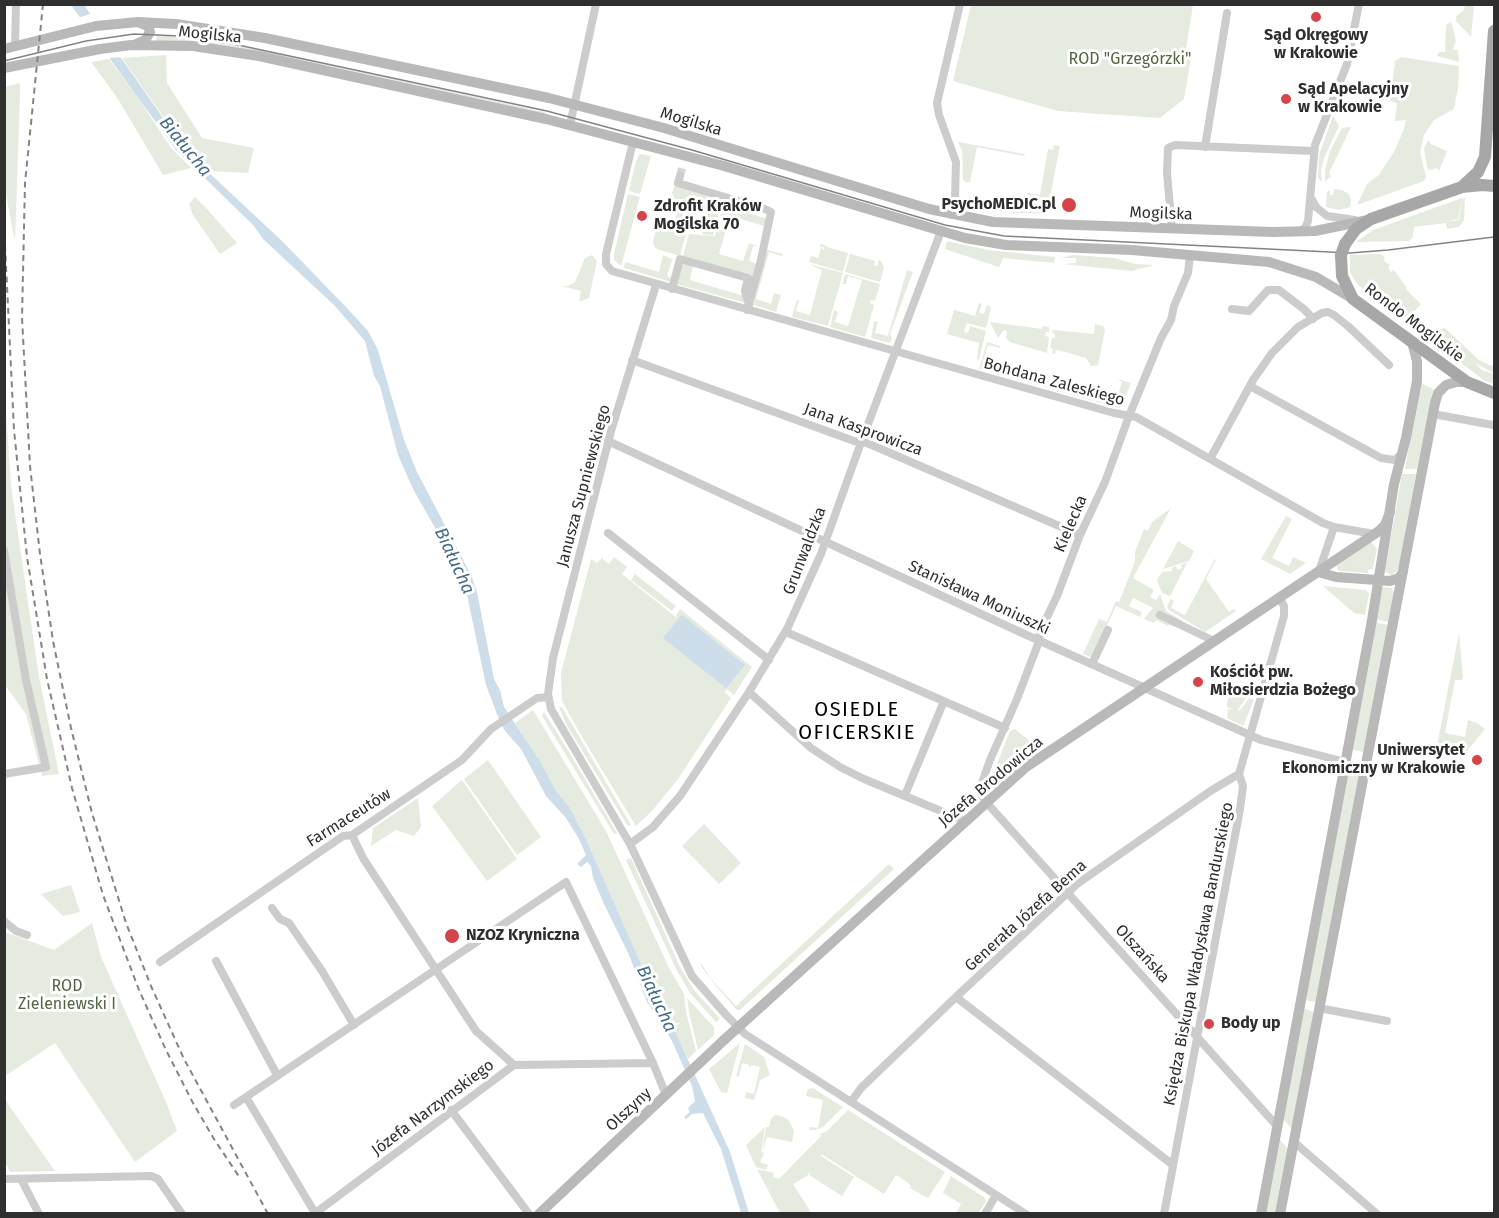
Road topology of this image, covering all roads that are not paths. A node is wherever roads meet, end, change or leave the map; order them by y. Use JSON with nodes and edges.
{"nodes":[{"id":1,"x":16,"y":4,"type":"edge"},
{"id":2,"x":596,"y":4,"type":"edge"},
{"id":3,"x":960,"y":4,"type":"edge"},
{"id":4,"x":1359,"y":4,"type":"edge"},
{"id":5,"x":1227,"y":13,"type":"dead end"},
{"id":6,"x":138,"y":22,"type":"junction"},
{"id":7,"x":1494,"y":31,"type":"edge"},
{"id":8,"x":130,"y":46,"type":"junction"},
{"id":9,"x":10,"y":48,"type":"edge"},
{"id":10,"x":4,"y":68,"type":"edge"},
{"id":11,"x":573,"y":105,"type":"junction"},
{"id":12,"x":570,"y":125,"type":"junction"},
{"id":13,"x":633,"y":142,"type":"junction"},
{"id":14,"x":1205,"y":147,"type":"junction"},
{"id":15,"x":1313,"y":151,"type":"junction"},
{"id":16,"x":680,"y":176,"type":"dead end"},
{"id":17,"x":1494,"y":186,"type":"edge"},
{"id":18,"x":1462,"y":187,"type":"junction"},
{"id":19,"x":1311,"y":198,"type":"junction"},
{"id":20,"x":952,"y":215,"type":"junction"},
{"id":21,"x":1367,"y":220,"type":"junction"},
{"id":22,"x":1172,"y":229,"type":"junction"},
{"id":23,"x":941,"y":231,"type":"junction"},
{"id":24,"x":1298,"y":232,"type":"junction"},
{"id":25,"x":1190,"y":255,"type":"junction"},
{"id":26,"x":656,"y":285,"type":"junction"},
{"id":27,"x":672,"y":289,"type":"junction"},
{"id":28,"x":1353,"y":299,"type":"junction"},
{"id":29,"x":748,"y":308,"type":"junction"},
{"id":30,"x":1232,"y":309,"type":"dead end"},
{"id":31,"x":1313,"y":319,"type":"junction"},
{"id":32,"x":1412,"y":342,"type":"junction"},
{"id":33,"x":895,"y":352,"type":"junction"},
{"id":34,"x":632,"y":360,"type":"junction"},
{"id":35,"x":1389,"y":365,"type":"dead end"},
{"id":36,"x":1467,"y":382,"type":"junction"},
{"id":37,"x":1250,"y":386,"type":"junction"},
{"id":38,"x":1494,"y":393,"type":"edge"},
{"id":39,"x":1494,"y":402,"type":"edge"},
{"id":40,"x":1433,"y":414,"type":"junction"},
{"id":41,"x":1129,"y":416,"type":"junction"},
{"id":42,"x":1493,"y":425,"type":"edge"},
{"id":43,"x":609,"y":441,"type":"junction"},
{"id":44,"x":861,"y":442,"type":"junction"},
{"id":45,"x":1403,"y":452,"type":"junction"},
{"id":46,"x":1210,"y":459,"type":"junction"},
{"id":47,"x":1390,"y":512,"type":"junction"},
{"id":48,"x":1334,"y":527,"type":"junction"},
{"id":49,"x":608,"y":533,"type":"dead end"},
{"id":50,"x":1374,"y":534,"type":"junction"},
{"id":51,"x":1080,"y":535,"type":"junction"},
{"id":52,"x":825,"y":541,"type":"junction"},
{"id":53,"x":4,"y":551,"type":"edge"},
{"id":54,"x":1404,"y":569,"type":"junction"},
{"id":55,"x":1318,"y":572,"type":"junction"},
{"id":56,"x":1379,"y":581,"type":"junction"},
{"id":57,"x":1279,"y":597,"type":"junction"},
{"id":58,"x":1160,"y":615,"type":"dead end"},
{"id":59,"x":1108,"y":630,"type":"dead end"},
{"id":60,"x":786,"y":632,"type":"junction"},
{"id":61,"x":1039,"y":640,"type":"junction"},
{"id":62,"x":1214,"y":641,"type":"junction"},
{"id":63,"x":769,"y":660,"type":"junction"},
{"id":64,"x":1092,"y":664,"type":"junction"},
{"id":65,"x":1144,"y":688,"type":"junction"},
{"id":66,"x":749,"y":692,"type":"junction"},
{"id":67,"x":548,"y":697,"type":"junction"},
{"id":68,"x":944,"y":702,"type":"junction"},
{"id":69,"x":1005,"y":728,"type":"junction"},
{"id":70,"x":1251,"y":735,"type":"junction"},
{"id":71,"x":1345,"y":762,"type":"junction"},
{"id":72,"x":1364,"y":766,"type":"junction"},
{"id":73,"x":4,"y":774,"type":"edge"},
{"id":74,"x":1239,"y":774,"type":"junction"},
{"id":75,"x":905,"y":795,"type":"junction"},
{"id":76,"x":986,"y":802,"type":"junction"},
{"id":77,"x":965,"y":821,"type":"junction"},
{"id":78,"x":352,"y":835,"type":"junction"},
{"id":79,"x":630,"y":844,"type":"junction"},
{"id":80,"x":1068,"y":892,"type":"junction"},
{"id":81,"x":272,"y":908,"type":"dead end"},
{"id":82,"x":4,"y":921,"type":"edge"},
{"id":83,"x":27,"y":935,"type":"dead end"},
{"id":84,"x":216,"y":961,"type":"dead end"},
{"id":85,"x":160,"y":962,"type":"dead end"},
{"id":86,"x":435,"y":969,"type":"junction"},
{"id":87,"x":956,"y":997,"type":"junction"},
{"id":88,"x":1300,"y":1004,"type":"junction"},
{"id":89,"x":1319,"y":1008,"type":"junction"},
{"id":90,"x":1387,"y":1021,"type":"dead end"},
{"id":91,"x":354,"y":1025,"type":"junction"},
{"id":92,"x":738,"y":1028,"type":"junction"},
{"id":93,"x":1197,"y":1035,"type":"junction"},
{"id":94,"x":653,"y":1063,"type":"junction"},
{"id":95,"x":514,"y":1065,"type":"junction"},
{"id":96,"x":277,"y":1075,"type":"junction"},
{"id":97,"x":669,"y":1092,"type":"junction"},
{"id":98,"x":246,"y":1097,"type":"junction"},
{"id":99,"x":851,"y":1102,"type":"junction"},
{"id":100,"x":234,"y":1105,"type":"dead end"},
{"id":101,"x":451,"y":1110,"type":"junction"},
{"id":102,"x":1277,"y":1126,"type":"junction"},
{"id":103,"x":1294,"y":1142,"type":"junction"},
{"id":104,"x":1173,"y":1165,"type":"junction"},
{"id":105,"x":4,"y":1179,"type":"edge"},
{"id":106,"x":21,"y":1179,"type":"junction"},
{"id":107,"x":996,"y":1195,"type":"junction"},
{"id":108,"x":314,"y":1213,"type":"edge"},
{"id":109,"x":39,"y":1214,"type":"edge"},
{"id":110,"x":182,"y":1214,"type":"edge"},
{"id":111,"x":530,"y":1214,"type":"edge"},
{"id":112,"x":539,"y":1214,"type":"edge"},
{"id":113,"x":985,"y":1214,"type":"edge"},
{"id":114,"x":1026,"y":1214,"type":"edge"},
{"id":115,"x":1164,"y":1214,"type":"edge"},
{"id":116,"x":1261,"y":1214,"type":"edge"},
{"id":117,"x":1280,"y":1214,"type":"edge"},
{"id":118,"x":1377,"y":1214,"type":"edge"}],
"edges":[{"from":1,"to":9,"type":"street"},
{"from":2,"to":11,"type":"street"},
{"from":3,"to":20,"type":"street"},
{"from":4,"to":15,"type":"street"},
{"from":5,"to":14,"type":"street"},
{"from":6,"to":8,"type":"street"},
{"from":6,"to":9,"type":"street","name":"Mogilska"},
{"from":6,"to":11,"type":"street","name":"Mogilska"},
{"from":7,"to":18,"type":"main road"},
{"from":8,"to":10,"type":"street","name":"Mogilska"},
{"from":8,"to":12,"type":"street","name":"Mogilska"},
{"from":11,"to":12,"type":"street"},
{"from":11,"to":20,"type":"street","name":"Mogilska"},
{"from":12,"to":13,"type":"street","name":"Mogilska"},
{"from":13,"to":23,"type":"street","name":"Mogilska"},
{"from":13,"to":26,"type":"street","name":"Bohdana Zaleskiego"},
{"from":14,"to":15,"type":"street"},
{"from":14,"to":22,"type":"street"},
{"from":15,"to":19,"type":"street"},
{"from":16,"to":29,"type":"street"},
{"from":17,"to":18,"type":"main road","name":"Rondo Mogilskie"},
{"from":18,"to":21,"type":"main road","name":"Rondo Mogilskie"},
{"from":19,"to":21,"type":"street"},
{"from":19,"to":24,"type":"street"},
{"from":20,"to":22,"type":"street","name":"Mogilska"},
{"from":21,"to":24,"type":"street","name":"Mogilska"},
{"from":21,"to":28,"type":"main road","name":"Rondo Mogilskie"},
{"from":22,"to":24,"type":"street","name":"Mogilska"},
{"from":23,"to":25,"type":"street","name":"Mogilska"},
{"from":23,"to":33,"type":"street","name":"Grunwaldzka"},
{"from":25,"to":28,"type":"street","name":"Mogilska"},
{"from":25,"to":41,"type":"street","name":"Kielecka"},
{"from":26,"to":27,"type":"street","name":"Bohdana Zaleskiego"},
{"from":26,"to":34,"type":"street","name":"Janusza Supniewskiego"},
{"from":27,"to":29,"type":"street","name":"Bohdana Zaleskiego"},
{"from":27,"to":29,"type":"street"},
{"from":28,"to":32,"type":"main road","name":"Rondo Mogilskie"},
{"from":29,"to":33,"type":"street","name":"Bohdana Zaleskiego"},
{"from":30,"to":31,"type":"street"},
{"from":31,"to":35,"type":"street"},
{"from":31,"to":37,"type":"street"},
{"from":32,"to":36,"type":"main road","name":"Rondo Mogilskie"},
{"from":32,"to":45,"type":"street"},
{"from":33,"to":41,"type":"street","name":"Bohdana Zaleskiego"},
{"from":33,"to":44,"type":"street","name":"Grunwaldzka"},
{"from":34,"to":43,"type":"street","name":"Janusza Supniewskiego"},
{"from":34,"to":44,"type":"street","name":"Jana Kasprowicza"},
{"from":36,"to":38,"type":"main road","name":"Rondo Mogilskie"},
{"from":36,"to":39,"type":"main road"},
{"from":36,"to":40,"type":"street"},
{"from":37,"to":45,"type":"street"},
{"from":37,"to":46,"type":"street"},
{"from":40,"to":42,"type":"street"},
{"from":40,"to":54,"type":"street"},
{"from":41,"to":46,"type":"street","name":"Bohdana Zaleskiego"},
{"from":41,"to":51,"type":"street","name":"Kielecka"},
{"from":43,"to":52,"type":"street","name":"Stanisława Moniuszki"},
{"from":43,"to":67,"type":"street","name":"Janusza Supniewskiego"},
{"from":44,"to":51,"type":"street","name":"Jana Kasprowicza"},
{"from":44,"to":52,"type":"street","name":"Grunwaldzka"},
{"from":45,"to":47,"type":"street"},
{"from":46,"to":48,"type":"street","name":"Bohdana Zaleskiego"},
{"from":47,"to":50,"type":"street","name":"Józefa Brodowicza"},
{"from":47,"to":56,"type":"street"},
{"from":48,"to":50,"type":"street","name":"Bohdana Zaleskiego"},
{"from":48,"to":55,"type":"street"},
{"from":49,"to":63,"type":"street"},
{"from":50,"to":55,"type":"street","name":"Józefa Brodowicza"},
{"from":51,"to":61,"type":"street","name":"Kielecka"},
{"from":52,"to":60,"type":"street","name":"Grunwaldzka"},
{"from":52,"to":61,"type":"street","name":"Stanisława Moniuszki"},
{"from":53,"to":73,"type":"street"},
{"from":54,"to":56,"type":"street"},
{"from":54,"to":72,"type":"street"},
{"from":55,"to":56,"type":"street"},
{"from":55,"to":57,"type":"street","name":"Józefa Brodowicza"},
{"from":56,"to":71,"type":"street"},
{"from":57,"to":62,"type":"street","name":"Józefa Brodowicza"},
{"from":57,"to":70,"type":"street","name":"Księdza Biskupa Władysława Bandurskiego"},
{"from":58,"to":62,"type":"street"},
{"from":59,"to":64,"type":"street"},
{"from":60,"to":63,"type":"street","name":"Grunwaldzka"},
{"from":60,"to":68,"type":"street"},
{"from":61,"to":64,"type":"street","name":"Stanisława Moniuszki"},
{"from":61,"to":69,"type":"street","name":"Kielecka"},
{"from":62,"to":65,"type":"street","name":"Józefa Brodowicza"},
{"from":63,"to":66,"type":"street","name":"Grunwaldzka"},
{"from":64,"to":65,"type":"street","name":"Stanisława Moniuszki"},
{"from":65,"to":70,"type":"street","name":"Stanisława Moniuszki"},
{"from":65,"to":76,"type":"street","name":"Józefa Brodowicza"},
{"from":66,"to":75,"type":"street"},
{"from":66,"to":79,"type":"street","name":"Grunwaldzka"},
{"from":67,"to":78,"type":"street","name":"Farmaceutów"},
{"from":67,"to":79,"type":"street"},
{"from":68,"to":69,"type":"street"},
{"from":68,"to":75,"type":"street"},
{"from":69,"to":76,"type":"street","name":"Kielecka"},
{"from":70,"to":71,"type":"street","name":"Stanisława Moniuszki"},
{"from":70,"to":74,"type":"street","name":"Księdza Biskupa Władysława Bandurskiego"},
{"from":71,"to":72,"type":"street"},
{"from":71,"to":88,"type":"street"},
{"from":72,"to":89,"type":"street"},
{"from":74,"to":80,"type":"street","name":"Generała Józefa Bema"},
{"from":74,"to":93,"type":"street","name":"Księdza Biskupa Władysława Bandurskiego"},
{"from":75,"to":77,"type":"street"},
{"from":76,"to":77,"type":"street","name":"Józefa Brodowicza"},
{"from":76,"to":80,"type":"street","name":"Olszańska"},
{"from":77,"to":92,"type":"street","name":"Józefa Brodowicza"},
{"from":78,"to":85,"type":"street","name":"Farmaceutów"},
{"from":78,"to":86,"type":"street"},
{"from":79,"to":92,"type":"street"},
{"from":80,"to":87,"type":"street","name":"Generała Józefa Bema"},
{"from":80,"to":93,"type":"street","name":"Olszańska"},
{"from":81,"to":91,"type":"street"},
{"from":82,"to":83,"type":"street"},
{"from":84,"to":96,"type":"street"},
{"from":86,"to":91,"type":"street"},
{"from":86,"to":94,"type":"street"},
{"from":86,"to":95,"type":"street"},
{"from":87,"to":99,"type":"street","name":"Generała Józefa Bema"},
{"from":87,"to":104,"type":"street"},
{"from":88,"to":89,"type":"street"},
{"from":88,"to":102,"type":"street"},
{"from":89,"to":90,"type":"street"},
{"from":89,"to":103,"type":"street"},
{"from":91,"to":96,"type":"street"},
{"from":92,"to":97,"type":"street","name":"Olszyny"},
{"from":92,"to":99,"type":"street"},
{"from":93,"to":102,"type":"street","name":"Olszańska"},
{"from":93,"to":104,"type":"street","name":"Księdza Biskupa Władysława Bandurskiego"},
{"from":94,"to":95,"type":"street","name":"Józefa Narzymskiego"},
{"from":94,"to":97,"type":"street"},
{"from":95,"to":101,"type":"street","name":"Józefa Narzymskiego"},
{"from":96,"to":98,"type":"street"},
{"from":97,"to":112,"type":"street","name":"Olszyny"},
{"from":98,"to":100,"type":"street"},
{"from":98,"to":108,"type":"street"},
{"from":99,"to":107,"type":"street"},
{"from":101,"to":108,"type":"street","name":"Józefa Narzymskiego"},
{"from":101,"to":111,"type":"street"},
{"from":102,"to":103,"type":"street"},
{"from":102,"to":116,"type":"street"},
{"from":103,"to":117,"type":"street"},
{"from":103,"to":118,"type":"street"},
{"from":104,"to":115,"type":"street","name":"Księdza Biskupa Władysława Bandurskiego"},
{"from":105,"to":106,"type":"street"},
{"from":106,"to":109,"type":"street"},
{"from":106,"to":110,"type":"street"},
{"from":107,"to":113,"type":"street"},
{"from":107,"to":114,"type":"street"}]}
